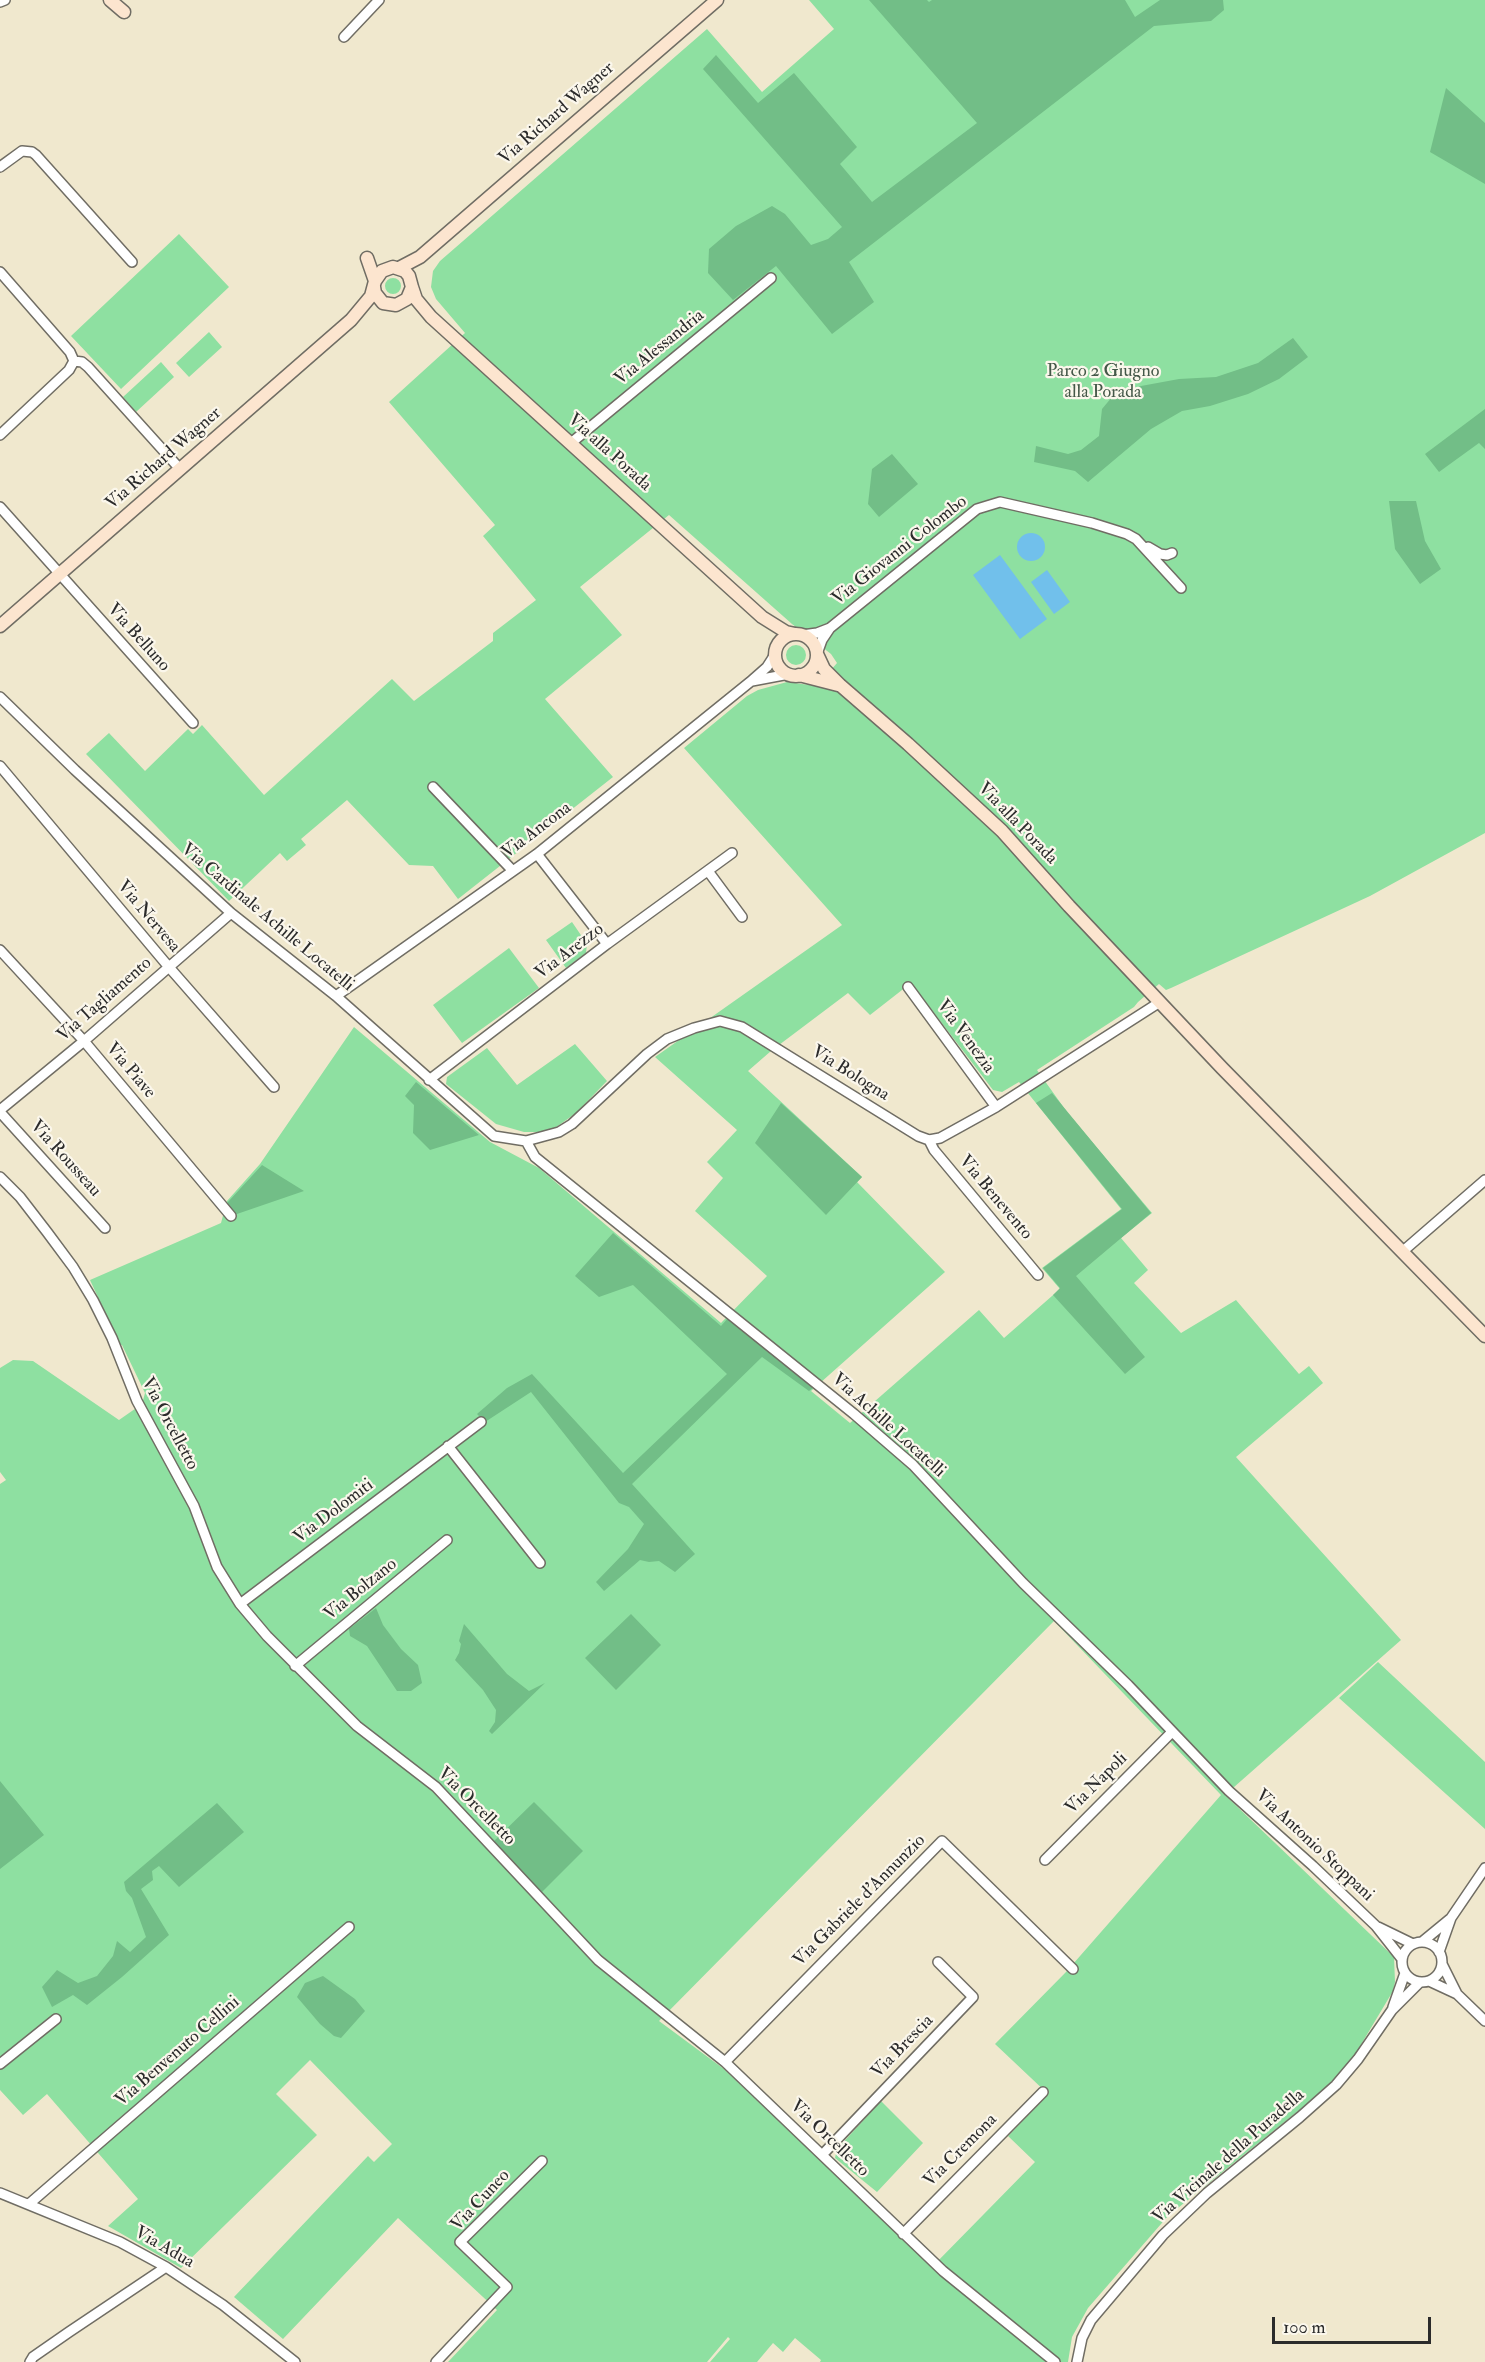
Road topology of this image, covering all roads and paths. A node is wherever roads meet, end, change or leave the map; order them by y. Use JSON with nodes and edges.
{"nodes":[{"id":1,"x":5,"y":0,"type":"edge"},
{"id":2,"x":110,"y":0,"type":"edge"},
{"id":3,"x":120,"y":0,"type":"edge"},
{"id":4,"x":379,"y":0,"type":"edge"},
{"id":5,"x":717,"y":0,"type":"edge"},
{"id":6,"x":0,"y":2,"type":"edge"},
{"id":7,"x":344,"y":37,"type":"dead end"},
{"id":8,"x":0,"y":167,"type":"edge"},
{"id":9,"x":420,"y":257,"type":"junction"},
{"id":10,"x":132,"y":262,"type":"dead end"},
{"id":11,"x":393,"y":268,"type":"junction"},
{"id":12,"x":0,"y":272,"type":"edge"},
{"id":13,"x":771,"y":278,"type":"dead end"},
{"id":14,"x":374,"y":284,"type":"junction"},
{"id":15,"x":411,"y":284,"type":"junction"},
{"id":16,"x":392,"y":305,"type":"junction"},
{"id":17,"x":431,"y":317,"type":"junction"},
{"id":18,"x":351,"y":320,"type":"junction"},
{"id":19,"x":74,"y":361,"type":"junction"},
{"id":20,"x":0,"y":435,"type":"edge"},
{"id":21,"x":571,"y":443,"type":"junction"},
{"id":22,"x":180,"y":469,"type":"junction"},
{"id":23,"x":0,"y":507,"type":"edge"},
{"id":24,"x":1136,"y":539,"type":"junction"},
{"id":25,"x":1172,"y":553,"type":"dead end"},
{"id":26,"x":59,"y":574,"type":"junction"},
{"id":27,"x":1181,"y":588,"type":"dead end"},
{"id":28,"x":762,"y":617,"type":"junction"},
{"id":29,"x":0,"y":626,"type":"edge"},
{"id":30,"x":830,"y":628,"type":"junction"},
{"id":31,"x":799,"y":634,"type":"junction"},
{"id":32,"x":776,"y":650,"type":"junction"},
{"id":33,"x":817,"y":654,"type":"junction"},
{"id":34,"x":794,"y":675,"type":"junction"},
{"id":35,"x":750,"y":682,"type":"junction"},
{"id":36,"x":840,"y":685,"type":"junction"},
{"id":37,"x":0,"y":697,"type":"edge"},
{"id":38,"x":193,"y":723,"type":"dead end"},
{"id":39,"x":0,"y":766,"type":"edge"},
{"id":40,"x":433,"y":787,"type":"dead end"},
{"id":41,"x":732,"y":853,"type":"dead end"},
{"id":42,"x":537,"y":854,"type":"junction"},
{"id":43,"x":513,"y":871,"type":"junction"},
{"id":44,"x":708,"y":871,"type":"junction"},
{"id":45,"x":231,"y":913,"type":"junction"},
{"id":46,"x":742,"y":917,"type":"dead end"},
{"id":47,"x":607,"y":944,"type":"junction"},
{"id":48,"x":0,"y":950,"type":"edge"},
{"id":49,"x":168,"y":966,"type":"junction"},
{"id":50,"x":908,"y":987,"type":"dead end"},
{"id":51,"x":336,"y":996,"type":"junction"},
{"id":52,"x":1159,"y":1001,"type":"junction"},
{"id":53,"x":84,"y":1041,"type":"junction"},
{"id":54,"x":429,"y":1080,"type":"junction"},
{"id":55,"x":274,"y":1087,"type":"dead end"},
{"id":56,"x":996,"y":1107,"type":"junction"},
{"id":57,"x":0,"y":1111,"type":"edge"},
{"id":58,"x":929,"y":1140,"type":"junction"},
{"id":59,"x":526,"y":1141,"type":"junction"},
{"id":60,"x":0,"y":1177,"type":"edge"},
{"id":61,"x":1485,"y":1180,"type":"edge"},
{"id":62,"x":231,"y":1216,"type":"dead end"},
{"id":63,"x":105,"y":1228,"type":"dead end"},
{"id":64,"x":1402,"y":1252,"type":"junction"},
{"id":65,"x":1038,"y":1275,"type":"dead end"},
{"id":66,"x":1485,"y":1336,"type":"edge"},
{"id":67,"x":481,"y":1422,"type":"dead end"},
{"id":68,"x":448,"y":1446,"type":"junction"},
{"id":69,"x":447,"y":1540,"type":"dead end"},
{"id":70,"x":540,"y":1563,"type":"dead end"},
{"id":71,"x":240,"y":1604,"type":"junction"},
{"id":72,"x":295,"y":1666,"type":"junction"},
{"id":73,"x":1172,"y":1732,"type":"junction"},
{"id":74,"x":1229,"y":1791,"type":"joint"},
{"id":75,"x":1046,"y":1860,"type":"dead end"},
{"id":76,"x":1485,"y":1868,"type":"edge"},
{"id":77,"x":1452,"y":1918,"type":"junction"},
{"id":78,"x":1376,"y":1926,"type":"junction"},
{"id":79,"x":349,"y":1927,"type":"dead end"},
{"id":80,"x":1418,"y":1943,"type":"junction"},
{"id":81,"x":1439,"y":1952,"type":"junction"},
{"id":82,"x":1402,"y":1959,"type":"junction"},
{"id":83,"x":938,"y":1962,"type":"dead end"},
{"id":84,"x":1442,"y":1964,"type":"junction"},
{"id":85,"x":1073,"y":1969,"type":"dead end"},
{"id":86,"x":1405,"y":1973,"type":"junction"},
{"id":87,"x":1425,"y":1982,"type":"junction"},
{"id":88,"x":1457,"y":1994,"type":"junction"},
{"id":89,"x":1392,"y":2010,"type":"junction"},
{"id":90,"x":56,"y":2019,"type":"dead end"},
{"id":91,"x":1485,"y":2021,"type":"edge"},
{"id":92,"x":724,"y":2062,"type":"junction"},
{"id":93,"x":0,"y":2064,"type":"edge"},
{"id":94,"x":1043,"y":2092,"type":"dead end"},
{"id":95,"x":822,"y":2156,"type":"junction"},
{"id":96,"x":543,"y":2161,"type":"dead end"},
{"id":97,"x":0,"y":2193,"type":"edge"},
{"id":98,"x":29,"y":2204,"type":"junction"},
{"id":99,"x":903,"y":2234,"type":"junction"},
{"id":100,"x":166,"y":2267,"type":"junction"},
{"id":101,"x":30,"y":2362,"type":"edge"},
{"id":102,"x":295,"y":2362,"type":"edge"},
{"id":103,"x":436,"y":2362,"type":"edge"},
{"id":104,"x":1055,"y":2362,"type":"edge"},
{"id":105,"x":1077,"y":2362,"type":"edge"}],
"edges":[{"from":1,"to":6,"type":"street"},
{"from":2,"to":3,"type":"street"},
{"from":4,"to":7,"type":"street"},
{"from":5,"to":9,"type":"street","name":"Via Richard Wagner"},
{"from":8,"to":10,"type":"street"},
{"from":9,"to":11,"type":"street","name":"Via Richard Wagner"},
{"from":9,"to":15,"type":"street","name":"Via Richard Wagner"},
{"from":11,"to":14,"type":"street"},
{"from":11,"to":14,"type":"street"},
{"from":11,"to":15,"type":"street"},
{"from":12,"to":19,"type":"street"},
{"from":13,"to":21,"type":"street","name":"Via Alessandria"},
{"from":14,"to":16,"type":"street"},
{"from":14,"to":18,"type":"street","name":"Via Richard Wagner"},
{"from":15,"to":16,"type":"street"},
{"from":15,"to":17,"type":"street","name":"Via alla Porada"},
{"from":16,"to":17,"type":"street","name":"Via alla Porada"},
{"from":16,"to":18,"type":"street","name":"Via Richard Wagner"},
{"from":17,"to":21,"type":"street","name":"Via alla Porada"},
{"from":18,"to":22,"type":"street","name":"Via Richard Wagner"},
{"from":19,"to":20,"type":"street"},
{"from":19,"to":22,"type":"street"},
{"from":21,"to":28,"type":"street","name":"Via alla Porada"},
{"from":22,"to":26,"type":"street","name":"Via Richard Wagner"},
{"from":23,"to":26,"type":"street","name":"Via Belluno"},
{"from":24,"to":25,"type":"street"},
{"from":24,"to":27,"type":"street","name":"Via Giovanni Colombo"},
{"from":24,"to":30,"type":"street","name":"Via Giovanni Colombo"},
{"from":26,"to":29,"type":"street","name":"Via Richard Wagner"},
{"from":26,"to":38,"type":"street","name":"Via Belluno"},
{"from":28,"to":31,"type":"street","name":"Via alla Porada"},
{"from":28,"to":32,"type":"street","name":"Via alla Porada"},
{"from":30,"to":31,"type":"street","name":"Via Giovanni Colombo"},
{"from":30,"to":33,"type":"street","name":"Via Giovanni Colombo"},
{"from":31,"to":32,"type":"street"},
{"from":31,"to":33,"type":"street"},
{"from":32,"to":34,"type":"street"},
{"from":32,"to":35,"type":"street","name":"Via Ancona"},
{"from":33,"to":34,"type":"street"},
{"from":33,"to":36,"type":"street","name":"Via alla Porada"},
{"from":34,"to":35,"type":"street","name":"Via Ancona"},
{"from":34,"to":36,"type":"street","name":"Via alla Porada"},
{"from":35,"to":42,"type":"street","name":"Via Ancona"},
{"from":36,"to":52,"type":"street","name":"Via alla Porada"},
{"from":37,"to":45,"type":"street","name":"Via Cardinale Achille Locatelli"},
{"from":39,"to":49,"type":"street","name":"Via Nervesa"},
{"from":40,"to":43,"type":"street"},
{"from":41,"to":44,"type":"street","name":"Via Arezzo"},
{"from":42,"to":43,"type":"street","name":"Via Ancona"},
{"from":42,"to":47,"type":"street"},
{"from":43,"to":51,"type":"street","name":"Via Ancona"},
{"from":44,"to":46,"type":"street"},
{"from":44,"to":47,"type":"street","name":"Via Arezzo"},
{"from":45,"to":49,"type":"street","name":"Via Tagliamento"},
{"from":45,"to":51,"type":"street","name":"Via Cardinale Achille Locatelli"},
{"from":47,"to":54,"type":"street","name":"Via Arezzo"},
{"from":48,"to":53,"type":"street","name":"Via Piave"},
{"from":49,"to":53,"type":"street","name":"Via Tagliamento"},
{"from":49,"to":55,"type":"street","name":"Via Nervesa"},
{"from":50,"to":56,"type":"street","name":"Via Venezia"},
{"from":51,"to":54,"type":"street","name":"Via Cardinale Achille Locatelli"},
{"from":52,"to":56,"type":"street"},
{"from":52,"to":64,"type":"street","name":"Via alla Porada"},
{"from":53,"to":57,"type":"street","name":"Via Tagliamento"},
{"from":53,"to":62,"type":"street","name":"Via Piave"},
{"from":54,"to":59,"type":"street","name":"Via Cardinale Achille Locatelli"},
{"from":56,"to":58,"type":"street"},
{"from":57,"to":63,"type":"street","name":"Via Rousseau"},
{"from":58,"to":59,"type":"street","name":"Via Bologna"},
{"from":58,"to":65,"type":"street","name":"Via Benevento"},
{"from":59,"to":73,"type":"street","name":"Via Achille Locatelli"},
{"from":60,"to":71,"type":"street","name":"Via Orcelletto"},
{"from":61,"to":64,"type":"street"},
{"from":64,"to":66,"type":"street","name":"Via alla Porada"},
{"from":67,"to":68,"type":"street","name":"Via Dolomiti"},
{"from":68,"to":70,"type":"street"},
{"from":68,"to":71,"type":"street","name":"Via Dolomiti"},
{"from":69,"to":72,"type":"street","name":"Via Bolzano"},
{"from":71,"to":72,"type":"street","name":"Via Orcelletto"},
{"from":72,"to":92,"type":"street","name":"Via Orcelletto"},
{"from":73,"to":74,"type":"street","name":"Via Achille Locatelli"},
{"from":73,"to":75,"type":"street","name":"Via Napoli"},
{"from":74,"to":78,"type":"street","name":"Via Antonio Stoppani"},
{"from":76,"to":77,"type":"street"},
{"from":77,"to":80,"type":"street"},
{"from":77,"to":81,"type":"street"},
{"from":78,"to":80,"type":"street","name":"Via Antonio Stoppani"},
{"from":78,"to":82,"type":"street","name":"Via Antonio Stoppani"},
{"from":79,"to":98,"type":"street","name":"Via Benvenuto Cellini"},
{"from":80,"to":81,"type":"street"},
{"from":80,"to":82,"type":"street"},
{"from":81,"to":84,"type":"street"},
{"from":82,"to":86,"type":"street"},
{"from":83,"to":95,"type":"street","name":"Via Brescia"},
{"from":84,"to":87,"type":"street"},
{"from":84,"to":88,"type":"street"},
{"from":85,"to":92,"type":"street","name":"Via Gabriele d'Annunzio"},
{"from":86,"to":87,"type":"street"},
{"from":86,"to":89,"type":"street","name":"Via Vicinale della Puradella"},
{"from":87,"to":88,"type":"street"},
{"from":87,"to":89,"type":"street","name":"Via Vicinale della Puradella"},
{"from":88,"to":91,"type":"street"},
{"from":89,"to":105,"type":"street","name":"Via Vicinale della Puradella"},
{"from":90,"to":93,"type":"street"},
{"from":92,"to":95,"type":"street","name":"Via Orcelletto"},
{"from":94,"to":99,"type":"street","name":"Via Cremona"},
{"from":95,"to":99,"type":"street","name":"Via Orcelletto"},
{"from":96,"to":103,"type":"street","name":"Via Cuneo"},
{"from":97,"to":98,"type":"street","name":"Via Adua"},
{"from":98,"to":100,"type":"street","name":"Via Adua"},
{"from":99,"to":104,"type":"street","name":"Via Orcelletto"},
{"from":100,"to":101,"type":"street"},
{"from":100,"to":102,"type":"street","name":"Via Adua"}]}
